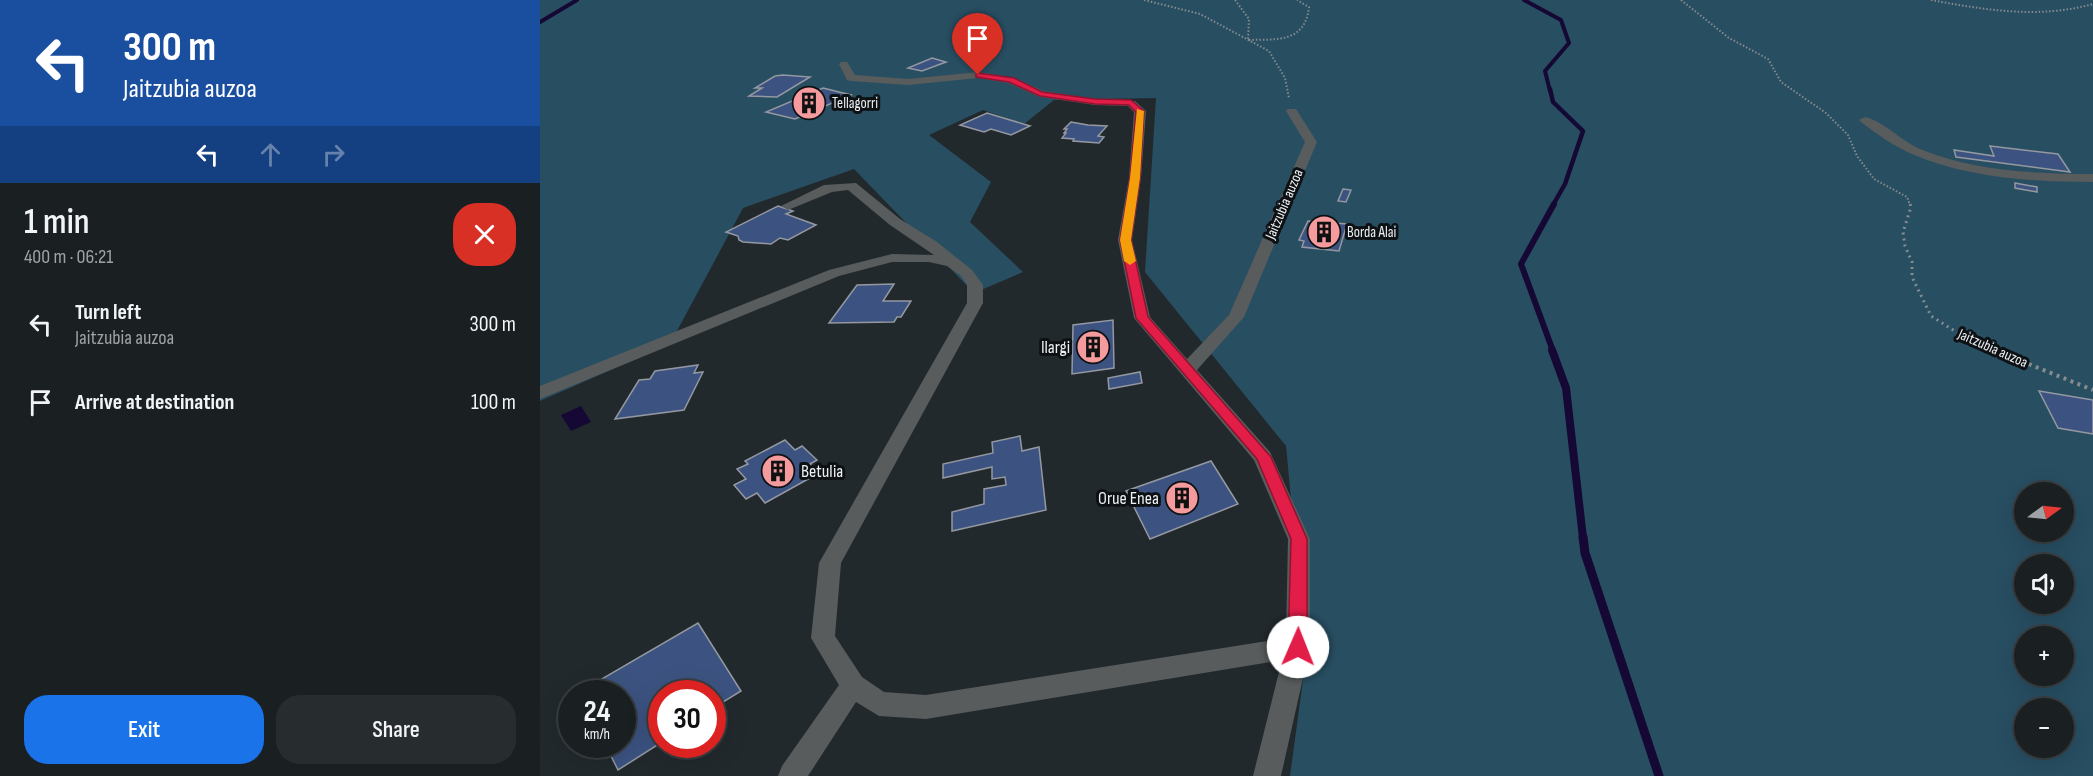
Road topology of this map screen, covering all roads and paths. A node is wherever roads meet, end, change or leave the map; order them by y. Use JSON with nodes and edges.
{"nodes":[{"id":1,"x":1144,"y":0,"type":"edge"},
{"id":2,"x":1235,"y":0,"type":"edge"},
{"id":3,"x":1297,"y":0,"type":"edge"},
{"id":4,"x":1682,"y":0,"type":"edge"},
{"id":5,"x":1931,"y":0,"type":"edge"},
{"id":6,"x":2093,"y":4,"type":"edge"},
{"id":7,"x":1248,"y":40,"type":"junction"},
{"id":8,"x":844,"y":64,"type":"dead end"},
{"id":9,"x":1292,"y":111,"type":"joint"},
{"id":10,"x":1865,"y":120,"type":"dead end"},
{"id":11,"x":2093,"y":178,"type":"edge"},
{"id":12,"x":788,"y":206,"type":"dead end"},
{"id":13,"x":952,"y":263,"type":"junction"},
{"id":14,"x":1188,"y":369,"type":"junction"},
{"id":15,"x":2093,"y":390,"type":"edge"},
{"id":16,"x":540,"y":393,"type":"edge"},
{"id":17,"x":1298,"y":647,"type":"junction"},
{"id":18,"x":853,"y":685,"type":"junction"},
{"id":19,"x":792,"y":776,"type":"edge"},
{"id":20,"x":1267,"y":776,"type":"edge"}],
"edges":[{"from":1,"to":7,"type":"path"},
{"from":2,"to":7,"type":"path"},
{"from":3,"to":7,"type":"path"},
{"from":4,"to":15,"type":"path","name":"Jaitzubia auzoa"},
{"from":5,"to":6,"type":"path"},
{"from":7,"to":9,"type":"path"},
{"from":8,"to":14,"type":"street"},
{"from":9,"to":14,"type":"street","name":"Jaitzubia auzoa"},
{"from":10,"to":11,"type":"street"},
{"from":12,"to":13,"type":"street"},
{"from":13,"to":16,"type":"street"},
{"from":13,"to":18,"type":"street"},
{"from":14,"to":17,"type":"street"},
{"from":17,"to":18,"type":"street"},
{"from":17,"to":20,"type":"street"},
{"from":18,"to":19,"type":"street"}]}
